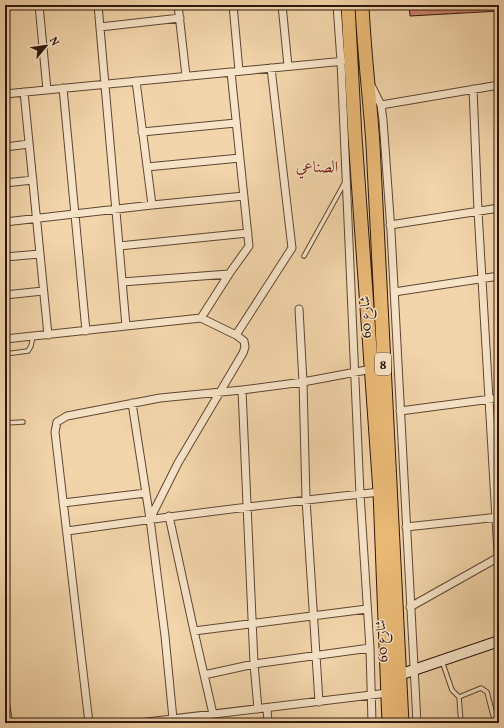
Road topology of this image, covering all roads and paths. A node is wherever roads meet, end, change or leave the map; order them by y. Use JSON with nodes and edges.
{"nodes":[{"id":1,"x":39,"y":5,"type":"edge"},
{"id":2,"x":98,"y":5,"type":"edge"},
{"id":3,"x":178,"y":5,"type":"edge"},
{"id":4,"x":233,"y":5,"type":"edge"},
{"id":5,"x":282,"y":5,"type":"edge"},
{"id":6,"x":337,"y":5,"type":"edge"},
{"id":7,"x":348,"y":5,"type":"edge"},
{"id":8,"x":362,"y":5,"type":"edge"},
{"id":9,"x":180,"y":18,"type":"junction"},
{"id":10,"x":100,"y":27,"type":"junction"},
{"id":11,"x":346,"y":61,"type":"junction"},
{"id":12,"x":288,"y":66,"type":"junction"},
{"id":13,"x":271,"y":68,"type":"junction"},
{"id":14,"x":365,"y":69,"type":"junction"},
{"id":15,"x":239,"y":71,"type":"junction"},
{"id":16,"x":231,"y":72,"type":"junction"},
{"id":17,"x":186,"y":76,"type":"junction"},
{"id":18,"x":136,"y":81,"type":"junction"},
{"id":19,"x":106,"y":84,"type":"junction"},
{"id":20,"x":499,"y":84,"type":"edge"},
{"id":21,"x":63,"y":88,"type":"junction"},
{"id":22,"x":474,"y":89,"type":"junction"},
{"id":23,"x":48,"y":90,"type":"junction"},
{"id":24,"x":24,"y":92,"type":"junction"},
{"id":25,"x":5,"y":94,"type":"edge"},
{"id":26,"x":381,"y":105,"type":"junction"},
{"id":27,"x":236,"y":123,"type":"junction"},
{"id":28,"x":142,"y":132,"type":"junction"},
{"id":29,"x":350,"y":137,"type":"junction"},
{"id":30,"x":29,"y":144,"type":"junction"},
{"id":31,"x":5,"y":147,"type":"edge"},
{"id":32,"x":240,"y":158,"type":"junction"},
{"id":33,"x":147,"y":167,"type":"junction"},
{"id":34,"x":346,"y":179,"type":"junction"},
{"id":35,"x":32,"y":180,"type":"junction"},
{"id":36,"x":5,"y":183,"type":"edge"},
{"id":37,"x":244,"y":196,"type":"junction"},
{"id":38,"x":152,"y":205,"type":"junction"},
{"id":39,"x":499,"y":208,"type":"edge"},
{"id":40,"x":116,"y":210,"type":"junction"},
{"id":41,"x":478,"y":211,"type":"junction"},
{"id":42,"x":75,"y":214,"type":"junction"},
{"id":43,"x":36,"y":219,"type":"junction"},
{"id":44,"x":5,"y":222,"type":"edge"},
{"id":45,"x":390,"y":225,"type":"junction"},
{"id":46,"x":248,"y":234,"type":"junction"},
{"id":47,"x":119,"y":246,"type":"junction"},
{"id":48,"x":40,"y":254,"type":"junction"},
{"id":49,"x":304,"y":256,"type":"dead end"},
{"id":50,"x":5,"y":257,"type":"edge"},
{"id":51,"x":229,"y":274,"type":"junction"},
{"id":52,"x":499,"y":276,"type":"edge"},
{"id":53,"x":482,"y":279,"type":"junction"},
{"id":54,"x":122,"y":282,"type":"junction"},
{"id":55,"x":43,"y":291,"type":"junction"},
{"id":56,"x":394,"y":292,"type":"junction"},
{"id":57,"x":5,"y":295,"type":"edge"},
{"id":58,"x":299,"y":309,"type":"dead end"},
{"id":59,"x":201,"y":318,"type":"junction"},
{"id":60,"x":126,"y":326,"type":"junction"},
{"id":61,"x":86,"y":331,"type":"junction"},
{"id":62,"x":48,"y":335,"type":"junction"},
{"id":63,"x":236,"y":335,"type":"junction"},
{"id":64,"x":33,"y":336,"type":"junction"},
{"id":65,"x":5,"y":339,"type":"edge"},
{"id":66,"x":5,"y":354,"type":"edge"},
{"id":67,"x":372,"y":370,"type":"junction"},
{"id":68,"x":355,"y":372,"type":"junction"},
{"id":69,"x":303,"y":382,"type":"junction"},
{"id":70,"x":242,"y":390,"type":"junction"},
{"id":71,"x":221,"y":392,"type":"junction"},
{"id":72,"x":499,"y":398,"type":"edge"},
{"id":73,"x":489,"y":400,"type":"junction"},
{"id":74,"x":132,"y":403,"type":"junction"},
{"id":75,"x":400,"y":411,"type":"junction"},
{"id":76,"x":23,"y":422,"type":"dead end"},
{"id":77,"x":5,"y":423,"type":"edge"},
{"id":78,"x":496,"y":452,"type":"edge"},
{"id":79,"x":380,"y":492,"type":"junction"},
{"id":80,"x":146,"y":493,"type":"junction"},
{"id":81,"x":360,"y":494,"type":"junction"},
{"id":82,"x":306,"y":500,"type":"junction"},
{"id":83,"x":63,"y":503,"type":"junction"},
{"id":84,"x":248,"y":507,"type":"junction"},
{"id":85,"x":169,"y":516,"type":"junction"},
{"id":86,"x":498,"y":517,"type":"edge"},
{"id":87,"x":150,"y":519,"type":"junction"},
{"id":88,"x":406,"y":527,"type":"junction"},
{"id":89,"x":67,"y":531,"type":"junction"},
{"id":90,"x":499,"y":557,"type":"edge"},
{"id":91,"x":499,"y":570,"type":"edge"},
{"id":92,"x":410,"y":607,"type":"junction"},
{"id":93,"x":367,"y":609,"type":"junction"},
{"id":94,"x":313,"y":617,"type":"junction"},
{"id":95,"x":252,"y":624,"type":"junction"},
{"id":96,"x":194,"y":632,"type":"junction"},
{"id":97,"x":499,"y":642,"type":"edge"},
{"id":98,"x":370,"y":648,"type":"junction"},
{"id":99,"x":316,"y":656,"type":"junction"},
{"id":100,"x":442,"y":660,"type":"junction"},
{"id":101,"x":254,"y":664,"type":"junction"},
{"id":102,"x":414,"y":670,"type":"junction"},
{"id":103,"x":399,"y":674,"type":"junction"},
{"id":104,"x":204,"y":675,"type":"junction"},
{"id":105,"x":388,"y":693,"type":"junction"},
{"id":106,"x":372,"y":694,"type":"junction"},
{"id":107,"x":459,"y":698,"type":"junction"},
{"id":108,"x":5,"y":702,"type":"edge"},
{"id":109,"x":319,"y":702,"type":"junction"},
{"id":110,"x":266,"y":708,"type":"junction"},
{"id":111,"x":258,"y":709,"type":"junction"},
{"id":112,"x":213,"y":714,"type":"junction"},
{"id":113,"x":173,"y":719,"type":"junction"},
{"id":114,"x":157,"y":722,"type":"edge"},
{"id":115,"x":9,"y":723,"type":"edge"},
{"id":116,"x":89,"y":723,"type":"edge"},
{"id":117,"x":139,"y":723,"type":"edge"},
{"id":118,"x":268,"y":723,"type":"edge"},
{"id":119,"x":372,"y":723,"type":"edge"},
{"id":120,"x":389,"y":723,"type":"edge"},
{"id":121,"x":402,"y":723,"type":"edge"},
{"id":122,"x":417,"y":723,"type":"edge"},
{"id":123,"x":461,"y":723,"type":"edge"},
{"id":124,"x":495,"y":723,"type":"edge"}],
"edges":[{"from":1,"to":23,"type":"street"},
{"from":2,"to":10,"type":"street"},
{"from":3,"to":9,"type":"street"},
{"from":4,"to":15,"type":"street"},
{"from":5,"to":12,"type":"street"},
{"from":6,"to":11,"type":"street"},
{"from":7,"to":11,"type":"highway","name":"شارع 60","number":"8"},
{"from":8,"to":14,"type":"highway","name":"شارع 60","number":"8"},
{"from":9,"to":10,"type":"street"},
{"from":9,"to":17,"type":"street"},
{"from":10,"to":19,"type":"street"},
{"from":11,"to":12,"type":"street"},
{"from":11,"to":29,"type":"highway","name":"شارع 60","number":"8"},
{"from":12,"to":13,"type":"street"},
{"from":13,"to":15,"type":"street"},
{"from":13,"to":63,"type":"street"},
{"from":14,"to":26,"type":"street"},
{"from":14,"to":103,"type":"highway","name":"شارع 60","number":"8"},
{"from":15,"to":16,"type":"street"},
{"from":16,"to":17,"type":"street"},
{"from":16,"to":27,"type":"street"},
{"from":17,"to":18,"type":"street"},
{"from":18,"to":19,"type":"street"},
{"from":18,"to":28,"type":"street"},
{"from":19,"to":21,"type":"street"},
{"from":19,"to":40,"type":"street"},
{"from":20,"to":22,"type":"street"},
{"from":21,"to":23,"type":"street"},
{"from":21,"to":42,"type":"street"},
{"from":22,"to":26,"type":"street"},
{"from":22,"to":41,"type":"street"},
{"from":23,"to":24,"type":"street"},
{"from":24,"to":25,"type":"street"},
{"from":24,"to":30,"type":"street"},
{"from":26,"to":45,"type":"street"},
{"from":27,"to":28,"type":"street"},
{"from":27,"to":32,"type":"street"},
{"from":28,"to":33,"type":"street"},
{"from":29,"to":34,"type":"street"},
{"from":29,"to":67,"type":"highway","name":"شارع 60","number":"8"},
{"from":30,"to":31,"type":"street"},
{"from":30,"to":35,"type":"street"},
{"from":32,"to":33,"type":"street"},
{"from":32,"to":37,"type":"street"},
{"from":33,"to":38,"type":"street"},
{"from":34,"to":49,"type":"lane"},
{"from":34,"to":68,"type":"street"},
{"from":35,"to":36,"type":"street"},
{"from":35,"to":43,"type":"street"},
{"from":37,"to":38,"type":"street"},
{"from":37,"to":46,"type":"street"},
{"from":38,"to":40,"type":"street"},
{"from":39,"to":41,"type":"street"},
{"from":40,"to":42,"type":"street"},
{"from":40,"to":47,"type":"street"},
{"from":41,"to":45,"type":"street"},
{"from":41,"to":53,"type":"street"},
{"from":42,"to":43,"type":"street"},
{"from":42,"to":61,"type":"street"},
{"from":43,"to":44,"type":"street"},
{"from":43,"to":48,"type":"street"},
{"from":45,"to":56,"type":"street"},
{"from":46,"to":47,"type":"street"},
{"from":46,"to":51,"type":"street"},
{"from":47,"to":54,"type":"street"},
{"from":48,"to":50,"type":"street"},
{"from":48,"to":55,"type":"street"},
{"from":51,"to":54,"type":"street"},
{"from":51,"to":59,"type":"street"},
{"from":52,"to":53,"type":"street"},
{"from":53,"to":56,"type":"street"},
{"from":53,"to":73,"type":"street"},
{"from":54,"to":60,"type":"street"},
{"from":55,"to":57,"type":"street"},
{"from":55,"to":62,"type":"street"},
{"from":56,"to":75,"type":"street"},
{"from":58,"to":69,"type":"street"},
{"from":59,"to":60,"type":"street"},
{"from":59,"to":63,"type":"street"},
{"from":60,"to":61,"type":"street"},
{"from":61,"to":62,"type":"street"},
{"from":62,"to":64,"type":"street"},
{"from":63,"to":71,"type":"street"},
{"from":64,"to":65,"type":"street"},
{"from":64,"to":66,"type":"lane"},
{"from":67,"to":68,"type":"street"},
{"from":67,"to":79,"type":"highway","name":"شارع 60","number":"8"},
{"from":68,"to":69,"type":"street"},
{"from":68,"to":81,"type":"street"},
{"from":69,"to":70,"type":"street"},
{"from":69,"to":82,"type":"street"},
{"from":70,"to":71,"type":"street"},
{"from":70,"to":84,"type":"street"},
{"from":71,"to":74,"type":"street"},
{"from":71,"to":87,"type":"street"},
{"from":72,"to":73,"type":"street"},
{"from":73,"to":75,"type":"street"},
{"from":73,"to":78,"type":"street"},
{"from":74,"to":80,"type":"street"},
{"from":74,"to":83,"type":"street"},
{"from":75,"to":88,"type":"street"},
{"from":76,"to":77,"type":"lane"},
{"from":78,"to":86,"type":"street"},
{"from":79,"to":81,"type":"street"},
{"from":79,"to":105,"type":"highway","name":"شارع 60","number":"8"},
{"from":80,"to":83,"type":"street"},
{"from":80,"to":87,"type":"street"},
{"from":81,"to":82,"type":"street"},
{"from":81,"to":93,"type":"street"},
{"from":82,"to":84,"type":"street"},
{"from":82,"to":94,"type":"street"},
{"from":83,"to":89,"type":"street"},
{"from":84,"to":85,"type":"street"},
{"from":84,"to":95,"type":"street"},
{"from":85,"to":87,"type":"street"},
{"from":85,"to":96,"type":"street"},
{"from":86,"to":88,"type":"street"},
{"from":86,"to":90,"type":"street"},
{"from":87,"to":89,"type":"street"},
{"from":87,"to":113,"type":"street"},
{"from":88,"to":92,"type":"street"},
{"from":89,"to":116,"type":"street"},
{"from":90,"to":91,"type":"street"},
{"from":90,"to":92,"type":"street"},
{"from":92,"to":102,"type":"street"},
{"from":93,"to":94,"type":"street"},
{"from":93,"to":98,"type":"street"},
{"from":94,"to":95,"type":"street"},
{"from":94,"to":99,"type":"street"},
{"from":95,"to":96,"type":"street"},
{"from":95,"to":101,"type":"street"},
{"from":96,"to":104,"type":"street"},
{"from":97,"to":100,"type":"street"},
{"from":98,"to":99,"type":"street"},
{"from":98,"to":106,"type":"street"},
{"from":99,"to":101,"type":"street"},
{"from":99,"to":109,"type":"street"},
{"from":100,"to":102,"type":"street"},
{"from":100,"to":107,"type":"lane"},
{"from":101,"to":104,"type":"street"},
{"from":101,"to":111,"type":"street"},
{"from":102,"to":103,"type":"street"},
{"from":102,"to":122,"type":"street"},
{"from":103,"to":121,"type":"highway","name":"شارع 60","number":"8"},
{"from":104,"to":112,"type":"street"},
{"from":105,"to":106,"type":"street"},
{"from":105,"to":120,"type":"highway","name":"شارع 60","number":"8"},
{"from":106,"to":109,"type":"street"},
{"from":106,"to":119,"type":"street"},
{"from":107,"to":123,"type":"lane"},
{"from":107,"to":124,"type":"lane"},
{"from":108,"to":115,"type":"street"},
{"from":109,"to":110,"type":"street"},
{"from":110,"to":111,"type":"street"},
{"from":110,"to":118,"type":"street"},
{"from":111,"to":112,"type":"street"},
{"from":112,"to":113,"type":"street"},
{"from":113,"to":114,"type":"street"},
{"from":114,"to":117,"type":"street"}]}
